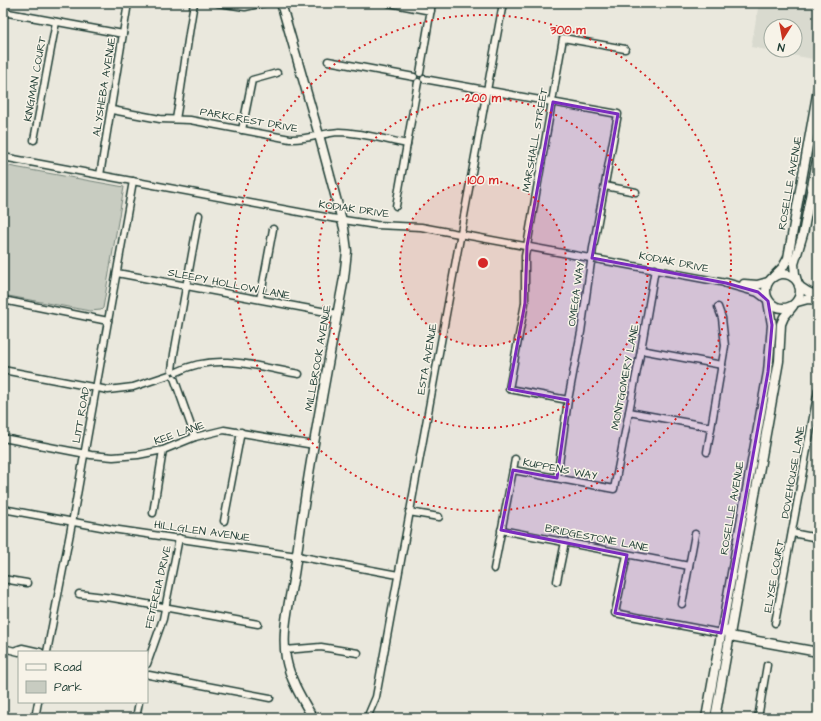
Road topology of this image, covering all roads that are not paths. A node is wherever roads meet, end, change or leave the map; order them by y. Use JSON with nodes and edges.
{"nodes":[{"id":1,"x":128,"y":3,"type":"edge"},
{"id":2,"x":194,"y":3,"type":"edge"},
{"id":3,"x":218,"y":3,"type":"edge"},
{"id":4,"x":264,"y":3,"type":"edge"},
{"id":5,"x":281,"y":3,"type":"edge"},
{"id":6,"x":389,"y":3,"type":"edge"},
{"id":7,"x":432,"y":3,"type":"edge"},
{"id":8,"x":503,"y":3,"type":"edge"},
{"id":9,"x":431,"y":11,"type":"junction"},
{"id":10,"x":3,"y":12,"type":"edge"},
{"id":11,"x":56,"y":22,"type":"junction"},
{"id":12,"x":123,"y":34,"type":"junction"},
{"id":13,"x":625,"y":49,"type":"dead end"},
{"id":14,"x":328,"y":61,"type":"dead end"},
{"id":15,"x":420,"y":72,"type":"junction"},
{"id":16,"x":277,"y":73,"type":"dead end"},
{"id":17,"x":424,"y":79,"type":"junction"},
{"id":18,"x":416,"y":80,"type":"junction"},
{"id":19,"x":818,"y":89,"type":"edge"},
{"id":20,"x":487,"y":90,"type":"junction"},
{"id":21,"x":552,"y":102,"type":"junction"},
{"id":22,"x":112,"y":110,"type":"junction"},
{"id":23,"x":176,"y":119,"type":"junction"},
{"id":24,"x":242,"y":130,"type":"junction"},
{"id":25,"x":319,"y":135,"type":"junction"},
{"id":26,"x":34,"y":140,"type":"dead end"},
{"id":27,"x":407,"y":144,"type":"junction"},
{"id":28,"x":818,"y":155,"type":"edge"},
{"id":29,"x":3,"y":156,"type":"edge"},
{"id":30,"x":100,"y":175,"type":"junction"},
{"id":31,"x":134,"y":181,"type":"junction"},
{"id":32,"x":605,"y":186,"type":"junction"},
{"id":33,"x":636,"y":192,"type":"dead end"},
{"id":34,"x":396,"y":206,"type":"dead end"},
{"id":35,"x":199,"y":215,"type":"dead end"},
{"id":36,"x":342,"y":219,"type":"junction"},
{"id":37,"x":273,"y":229,"type":"dead end"},
{"id":38,"x":460,"y":234,"type":"junction"},
{"id":39,"x":527,"y":246,"type":"junction"},
{"id":40,"x":592,"y":258,"type":"junction"},
{"id":41,"x":655,"y":270,"type":"junction"},
{"id":42,"x":117,"y":273,"type":"junction"},
{"id":43,"x":771,"y":279,"type":"junction"},
{"id":44,"x":726,"y":283,"type":"junction"},
{"id":45,"x":798,"y":284,"type":"junction"},
{"id":46,"x":186,"y":286,"type":"junction"},
{"id":47,"x":818,"y":296,"type":"edge"},
{"id":48,"x":260,"y":299,"type":"junction"},
{"id":49,"x":3,"y":300,"type":"edge"},
{"id":50,"x":767,"y":300,"type":"junction"},
{"id":51,"x":818,"y":300,"type":"edge"},
{"id":52,"x":795,"y":304,"type":"junction"},
{"id":53,"x":718,"y":307,"type":"dead end"},
{"id":54,"x":337,"y":314,"type":"junction"},
{"id":55,"x":108,"y":321,"type":"junction"},
{"id":56,"x":641,"y":350,"type":"junction"},
{"id":57,"x":722,"y":365,"type":"junction"},
{"id":58,"x":3,"y":370,"type":"edge"},
{"id":59,"x":173,"y":374,"type":"junction"},
{"id":60,"x":299,"y":374,"type":"dead end"},
{"id":61,"x":96,"y":388,"type":"junction"},
{"id":62,"x":818,"y":390,"type":"edge"},
{"id":63,"x":568,"y":400,"type":"junction"},
{"id":64,"x":629,"y":412,"type":"junction"},
{"id":65,"x":816,"y":415,"type":"edge"},
{"id":66,"x":711,"y":427,"type":"junction"},
{"id":67,"x":241,"y":432,"type":"junction"},
{"id":68,"x":195,"y":437,"type":"junction"},
{"id":69,"x":3,"y":438,"type":"edge"},
{"id":70,"x":314,"y":445,"type":"junction"},
{"id":71,"x":163,"y":450,"type":"junction"},
{"id":72,"x":707,"y":452,"type":"dead end"},
{"id":73,"x":84,"y":454,"type":"junction"},
{"id":74,"x":515,"y":459,"type":"dead end"},
{"id":75,"x":513,"y":470,"type":"junction"},
{"id":76,"x":557,"y":478,"type":"junction"},
{"id":77,"x":614,"y":489,"type":"joint"},
{"id":78,"x":3,"y":509,"type":"edge"},
{"id":79,"x":410,"y":512,"type":"junction"},
{"id":80,"x":153,"y":513,"type":"dead end"},
{"id":81,"x":439,"y":517,"type":"dead end"},
{"id":82,"x":224,"y":521,"type":"dead end"},
{"id":83,"x":72,"y":523,"type":"junction"},
{"id":84,"x":501,"y":530,"type":"junction"},
{"id":85,"x":792,"y":533,"type":"junction"},
{"id":86,"x":695,"y":534,"type":"dead end"},
{"id":87,"x":179,"y":538,"type":"junction"},
{"id":88,"x":818,"y":538,"type":"edge"},
{"id":89,"x":565,"y":542,"type":"junction"},
{"id":90,"x":627,"y":554,"type":"junction"},
{"id":91,"x":297,"y":556,"type":"junction"},
{"id":92,"x":689,"y":566,"type":"junction"},
{"id":93,"x":494,"y":569,"type":"dead end"},
{"id":94,"x":398,"y":575,"type":"junction"},
{"id":95,"x":3,"y":579,"type":"edge"},
{"id":96,"x":557,"y":581,"type":"dead end"},
{"id":97,"x":730,"y":582,"type":"junction"},
{"id":98,"x":27,"y":583,"type":"dead end"},
{"id":99,"x":79,"y":594,"type":"dead end"},
{"id":100,"x":682,"y":604,"type":"dead end"},
{"id":101,"x":166,"y":607,"type":"junction"},
{"id":102,"x":775,"y":623,"type":"dead end"},
{"id":103,"x":258,"y":624,"type":"dead end"},
{"id":104,"x":721,"y":633,"type":"junction"},
{"id":105,"x":730,"y":636,"type":"junction"},
{"id":106,"x":3,"y":648,"type":"edge"},
{"id":107,"x":285,"y":650,"type":"junction"},
{"id":108,"x":17,"y":651,"type":"edge"},
{"id":109,"x":36,"y":651,"type":"edge"},
{"id":110,"x":47,"y":651,"type":"edge"},
{"id":111,"x":818,"y":652,"type":"edge"},
{"id":112,"x":358,"y":653,"type":"dead end"},
{"id":113,"x":148,"y":661,"type":"edge"},
{"id":114,"x":767,"y":665,"type":"dead end"},
{"id":115,"x":148,"y":674,"type":"edge"},
{"id":116,"x":270,"y":698,"type":"dead end"},
{"id":117,"x":38,"y":703,"type":"edge"},
{"id":118,"x":139,"y":703,"type":"edge"},
{"id":119,"x":35,"y":718,"type":"edge"},
{"id":120,"x":136,"y":718,"type":"edge"},
{"id":121,"x":313,"y":718,"type":"edge"},
{"id":122,"x":367,"y":718,"type":"edge"},
{"id":123,"x":706,"y":718,"type":"edge"},
{"id":124,"x":715,"y":718,"type":"edge"},
{"id":125,"x":758,"y":718,"type":"edge"}],
"edges":[{"from":1,"to":12,"type":"street","name":"ALYSHEBA AVENUE"},
{"from":2,"to":23,"type":"street"},
{"from":3,"to":4,"type":"street"},
{"from":5,"to":25,"type":"main road","name":"MILLBROOK AVENUE"},
{"from":6,"to":9,"type":"street"},
{"from":7,"to":9,"type":"street"},
{"from":8,"to":20,"type":"street","name":"ESTA AVENUE"},
{"from":9,"to":15,"type":"street"},
{"from":10,"to":11,"type":"street"},
{"from":11,"to":12,"type":"street"},
{"from":11,"to":26,"type":"street","name":"KINGMAN COURT"},
{"from":12,"to":22,"type":"street","name":"ALYSHEBA AVENUE"},
{"from":13,"to":21,"type":"street","name":"MARSHALL STREET"},
{"from":14,"to":18,"type":"street"},
{"from":15,"to":17,"type":"street"},
{"from":15,"to":18,"type":"street"},
{"from":16,"to":24,"type":"street"},
{"from":17,"to":18,"type":"street"},
{"from":17,"to":20,"type":"street"},
{"from":18,"to":27,"type":"street"},
{"from":19,"to":43,"type":"main road","name":"ROSELLE AVENUE"},
{"from":20,"to":21,"type":"street"},
{"from":20,"to":38,"type":"street","name":"ESTA AVENUE"},
{"from":21,"to":32,"type":"street","name":"OMEGA WAY"},
{"from":21,"to":39,"type":"street","name":"MARSHALL STREET"},
{"from":22,"to":23,"type":"street","name":"PARKCREST DRIVE"},
{"from":22,"to":30,"type":"street","name":"ALYSHEBA AVENUE"},
{"from":23,"to":24,"type":"street","name":"PARKCREST DRIVE"},
{"from":24,"to":25,"type":"street","name":"PARKCREST DRIVE"},
{"from":25,"to":27,"type":"street","name":"PARKCREST DRIVE"},
{"from":25,"to":36,"type":"main road","name":"MILLBROOK AVENUE"},
{"from":27,"to":34,"type":"street"},
{"from":28,"to":45,"type":"main road","name":"ROSELLE AVENUE"},
{"from":29,"to":30,"type":"street","name":"KODIAK DRIVE"},
{"from":30,"to":31,"type":"street","name":"KODIAK DRIVE"},
{"from":31,"to":36,"type":"street","name":"KODIAK DRIVE"},
{"from":31,"to":42,"type":"street","name":"LITT ROAD"},
{"from":32,"to":33,"type":"street"},
{"from":32,"to":40,"type":"street","name":"OMEGA WAY"},
{"from":35,"to":46,"type":"street"},
{"from":36,"to":38,"type":"street","name":"KODIAK DRIVE"},
{"from":36,"to":54,"type":"main road","name":"MILLBROOK AVENUE"},
{"from":37,"to":48,"type":"street"},
{"from":38,"to":39,"type":"street","name":"KODIAK DRIVE"},
{"from":38,"to":79,"type":"street","name":"ESTA AVENUE"},
{"from":39,"to":40,"type":"street","name":"KODIAK DRIVE"},
{"from":39,"to":63,"type":"street","name":"MARSHALL STREET"},
{"from":40,"to":41,"type":"street","name":"KODIAK DRIVE"},
{"from":40,"to":63,"type":"street","name":"OMEGA WAY"},
{"from":41,"to":44,"type":"street","name":"KODIAK DRIVE"},
{"from":41,"to":56,"type":"street","name":"MONTGOMERY LANE"},
{"from":42,"to":46,"type":"street","name":"SLEEPY HOLLOW LANE"},
{"from":42,"to":55,"type":"street","name":"LITT ROAD"},
{"from":43,"to":44,"type":"main road","name":"KODIAK DRIVE"},
{"from":43,"to":45,"type":"main road"},
{"from":43,"to":50,"type":"main road"},
{"from":44,"to":50,"type":"main road","name":"KODIAK DRIVE"},
{"from":45,"to":47,"type":"main road"},
{"from":45,"to":52,"type":"main road"},
{"from":46,"to":48,"type":"street","name":"SLEEPY HOLLOW LANE"},
{"from":46,"to":59,"type":"street"},
{"from":48,"to":54,"type":"street","name":"SLEEPY HOLLOW LANE"},
{"from":49,"to":55,"type":"street"},
{"from":50,"to":52,"type":"main road"},
{"from":50,"to":97,"type":"main road","name":"ROSELLE AVENUE"},
{"from":51,"to":52,"type":"main road"},
{"from":52,"to":105,"type":"main road","name":"ROSELLE AVENUE"},
{"from":53,"to":57,"type":"street"},
{"from":54,"to":70,"type":"main road","name":"MILLBROOK AVENUE"},
{"from":55,"to":61,"type":"street","name":"LITT ROAD"},
{"from":56,"to":57,"type":"street"},
{"from":56,"to":64,"type":"street","name":"MONTGOMERY LANE"},
{"from":57,"to":66,"type":"street"},
{"from":58,"to":61,"type":"street"},
{"from":59,"to":60,"type":"street"},
{"from":59,"to":61,"type":"street"},
{"from":59,"to":68,"type":"street"},
{"from":61,"to":73,"type":"street","name":"LITT ROAD"},
{"from":62,"to":65,"type":"street","name":"DOVEHOUSE LANE"},
{"from":63,"to":76,"type":"street","name":"OMEGA WAY"},
{"from":64,"to":66,"type":"street"},
{"from":64,"to":77,"type":"street","name":"MONTGOMERY LANE"},
{"from":65,"to":85,"type":"street","name":"DOVEHOUSE LANE"},
{"from":66,"to":72,"type":"street"},
{"from":67,"to":68,"type":"street","name":"KEE LANE"},
{"from":67,"to":70,"type":"street","name":"KEE LANE"},
{"from":67,"to":82,"type":"street"},
{"from":68,"to":71,"type":"street","name":"KEE LANE"},
{"from":69,"to":73,"type":"street","name":"KEE LANE"},
{"from":70,"to":91,"type":"main road","name":"MILLBROOK AVENUE"},
{"from":71,"to":73,"type":"street","name":"KEE LANE"},
{"from":71,"to":80,"type":"street"},
{"from":73,"to":83,"type":"street","name":"LITT ROAD"},
{"from":74,"to":75,"type":"street","name":"KUPPENS WAY"},
{"from":75,"to":76,"type":"street","name":"KUPPENS WAY"},
{"from":75,"to":84,"type":"street"},
{"from":76,"to":77,"type":"street","name":"KUPPENS WAY"},
{"from":78,"to":83,"type":"street","name":"HILLGLEN AVENUE"},
{"from":79,"to":81,"type":"street"},
{"from":79,"to":94,"type":"street","name":"ESTA AVENUE"},
{"from":83,"to":87,"type":"street","name":"HILLGLEN AVENUE"},
{"from":83,"to":110,"type":"street","name":"LITT ROAD"},
{"from":84,"to":89,"type":"street","name":"BRIDGESTONE LANE"},
{"from":84,"to":93,"type":"street"},
{"from":85,"to":88,"type":"street"},
{"from":85,"to":102,"type":"street","name":"ELYSE COURT"},
{"from":86,"to":92,"type":"street"},
{"from":87,"to":91,"type":"street","name":"HILLGLEN AVENUE"},
{"from":87,"to":101,"type":"street","name":"FETEREIA DRIVE"},
{"from":89,"to":90,"type":"street","name":"BRIDGESTONE LANE"},
{"from":89,"to":96,"type":"street"},
{"from":90,"to":92,"type":"street","name":"BRIDGESTONE LANE"},
{"from":90,"to":104,"type":"street"},
{"from":91,"to":94,"type":"street","name":"HILLGLEN AVENUE"},
{"from":91,"to":107,"type":"main road","name":"MILLBROOK AVENUE"},
{"from":92,"to":100,"type":"street"},
{"from":94,"to":122,"type":"street","name":"ESTA AVENUE"},
{"from":95,"to":98,"type":"street"},
{"from":97,"to":104,"type":"main road","name":"ROSELLE AVENUE"},
{"from":97,"to":105,"type":"main road"},
{"from":99,"to":101,"type":"street"},
{"from":101,"to":103,"type":"street"},
{"from":101,"to":113,"type":"street","name":"FETEREIA DRIVE"},
{"from":104,"to":123,"type":"main road","name":"ROSELLE AVENUE"},
{"from":105,"to":111,"type":"main road"},
{"from":105,"to":124,"type":"main road","name":"ROSELLE AVENUE"},
{"from":106,"to":108,"type":"street"},
{"from":107,"to":112,"type":"street"},
{"from":107,"to":121,"type":"main road","name":"MILLBROOK AVENUE"},
{"from":108,"to":109,"type":"street"},
{"from":114,"to":125,"type":"street"},
{"from":115,"to":116,"type":"street"},
{"from":117,"to":119,"type":"street"},
{"from":118,"to":120,"type":"street"}]}
